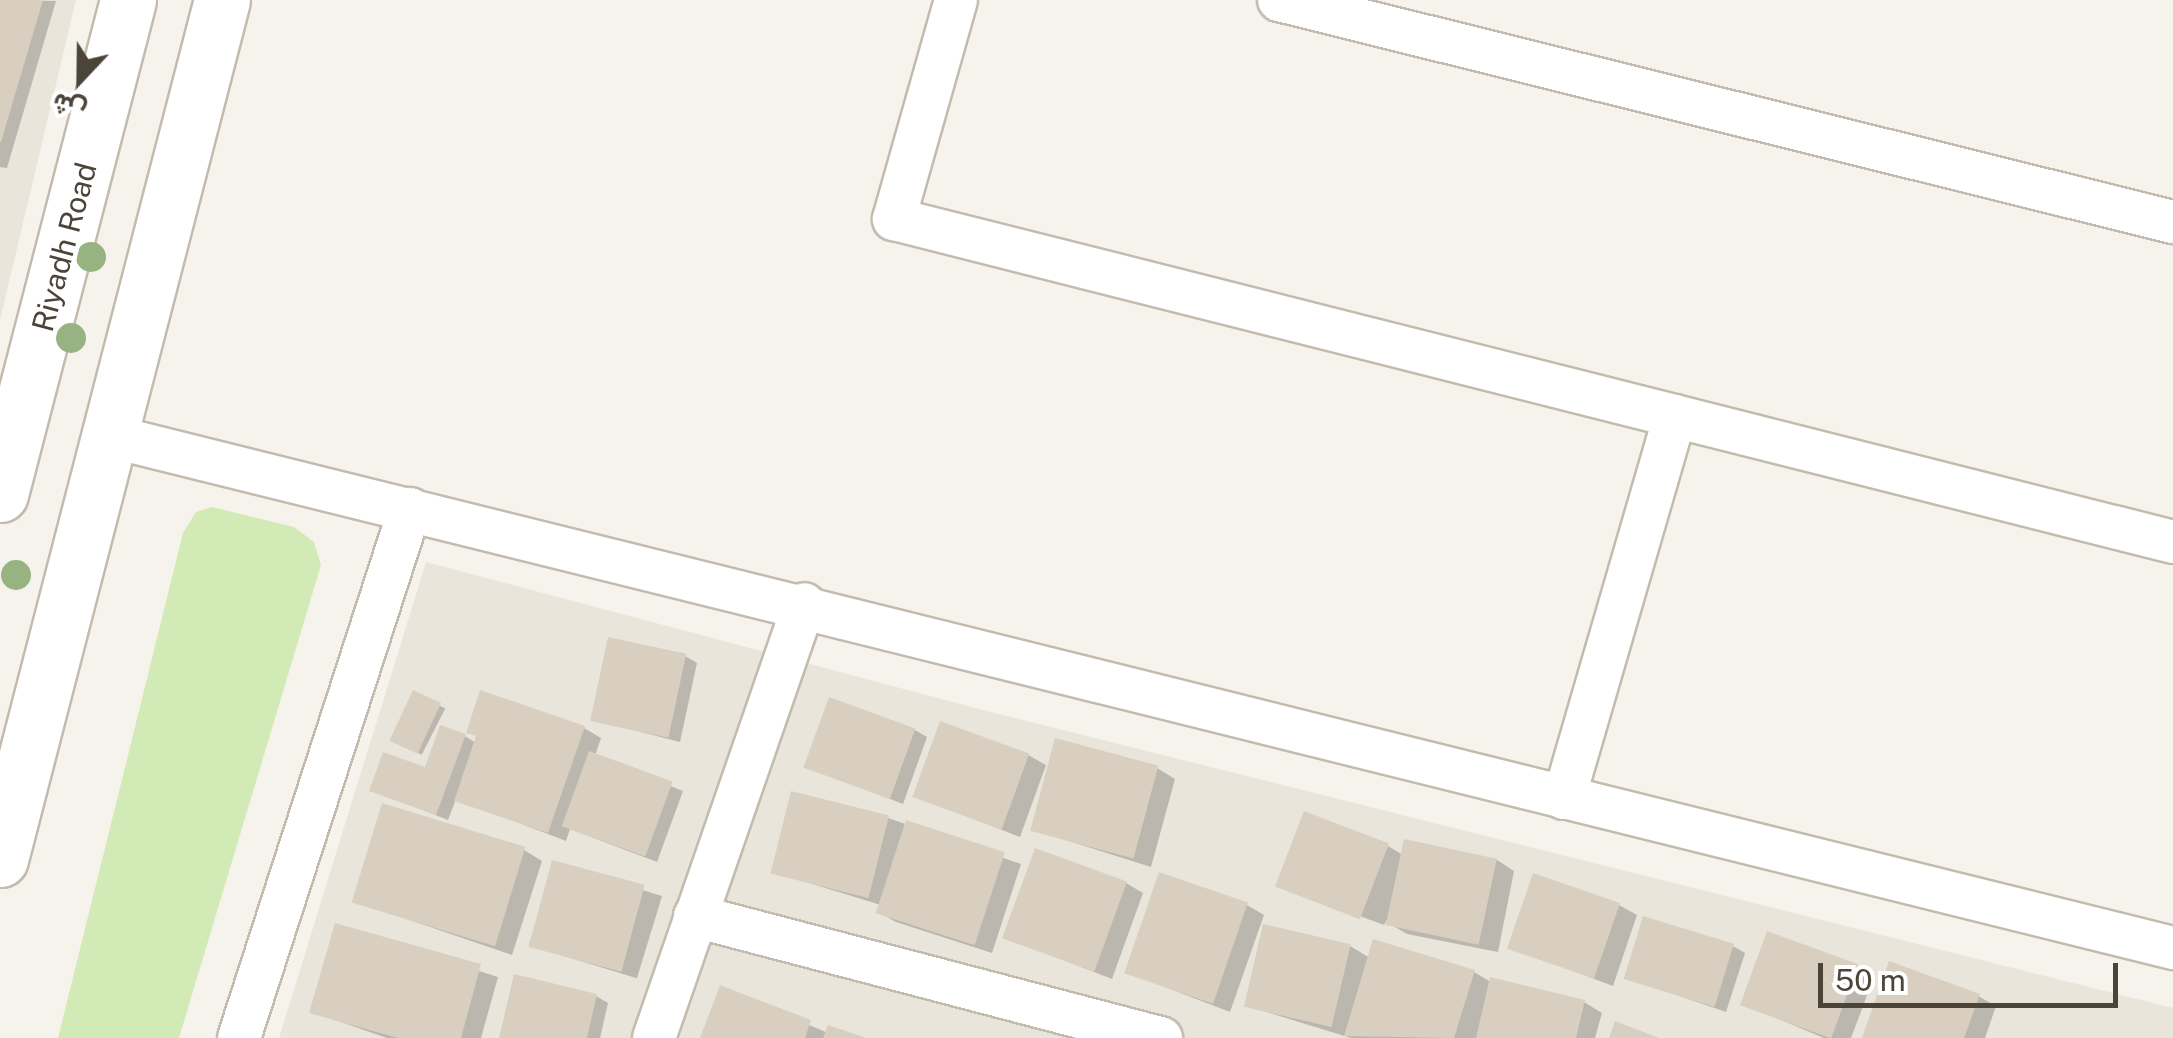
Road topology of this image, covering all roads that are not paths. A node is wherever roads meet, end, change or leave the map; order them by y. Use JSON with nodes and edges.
{"nodes":[{"id":1,"x":128,"y":0,"type":"edge"},
{"id":2,"x":222,"y":0,"type":"edge"},
{"id":3,"x":956,"y":0,"type":"edge"},
{"id":4,"x":1279,"y":0,"type":"edge"},
{"id":5,"x":2173,"y":222,"type":"edge"},
{"id":6,"x":1675,"y":416,"type":"junction"},
{"id":7,"x":110,"y":436,"type":"junction"},
{"id":8,"x":0,"y":494,"type":"edge"},
{"id":9,"x":410,"y":509,"type":"junction"},
{"id":10,"x":2173,"y":542,"type":"edge"},
{"id":11,"x":804,"y":604,"type":"junction"},
{"id":12,"x":1564,"y":798,"type":"junction"},
{"id":13,"x":0,"y":859,"type":"edge"},
{"id":14,"x":695,"y":916,"type":"junction"},
{"id":15,"x":2173,"y":948,"type":"edge"},
{"id":16,"x":1014,"y":1020,"type":"edge"},
{"id":17,"x":239,"y":1038,"type":"edge"},
{"id":18,"x":654,"y":1038,"type":"edge"},
{"id":19,"x":1161,"y":1038,"type":"edge"}],
"edges":[{"from":1,"to":8,"type":"street","name":"Riyadh Road"},
{"from":2,"to":7,"type":"street"},
{"from":3,"to":6,"type":"street"},
{"from":4,"to":5,"type":"street"},
{"from":6,"to":10,"type":"street"},
{"from":6,"to":12,"type":"street"},
{"from":7,"to":9,"type":"street"},
{"from":7,"to":13,"type":"street"},
{"from":9,"to":11,"type":"street"},
{"from":9,"to":17,"type":"street"},
{"from":11,"to":12,"type":"street"},
{"from":11,"to":14,"type":"street"},
{"from":12,"to":15,"type":"street"},
{"from":14,"to":16,"type":"street"},
{"from":14,"to":18,"type":"street"},
{"from":16,"to":19,"type":"street"}]}
